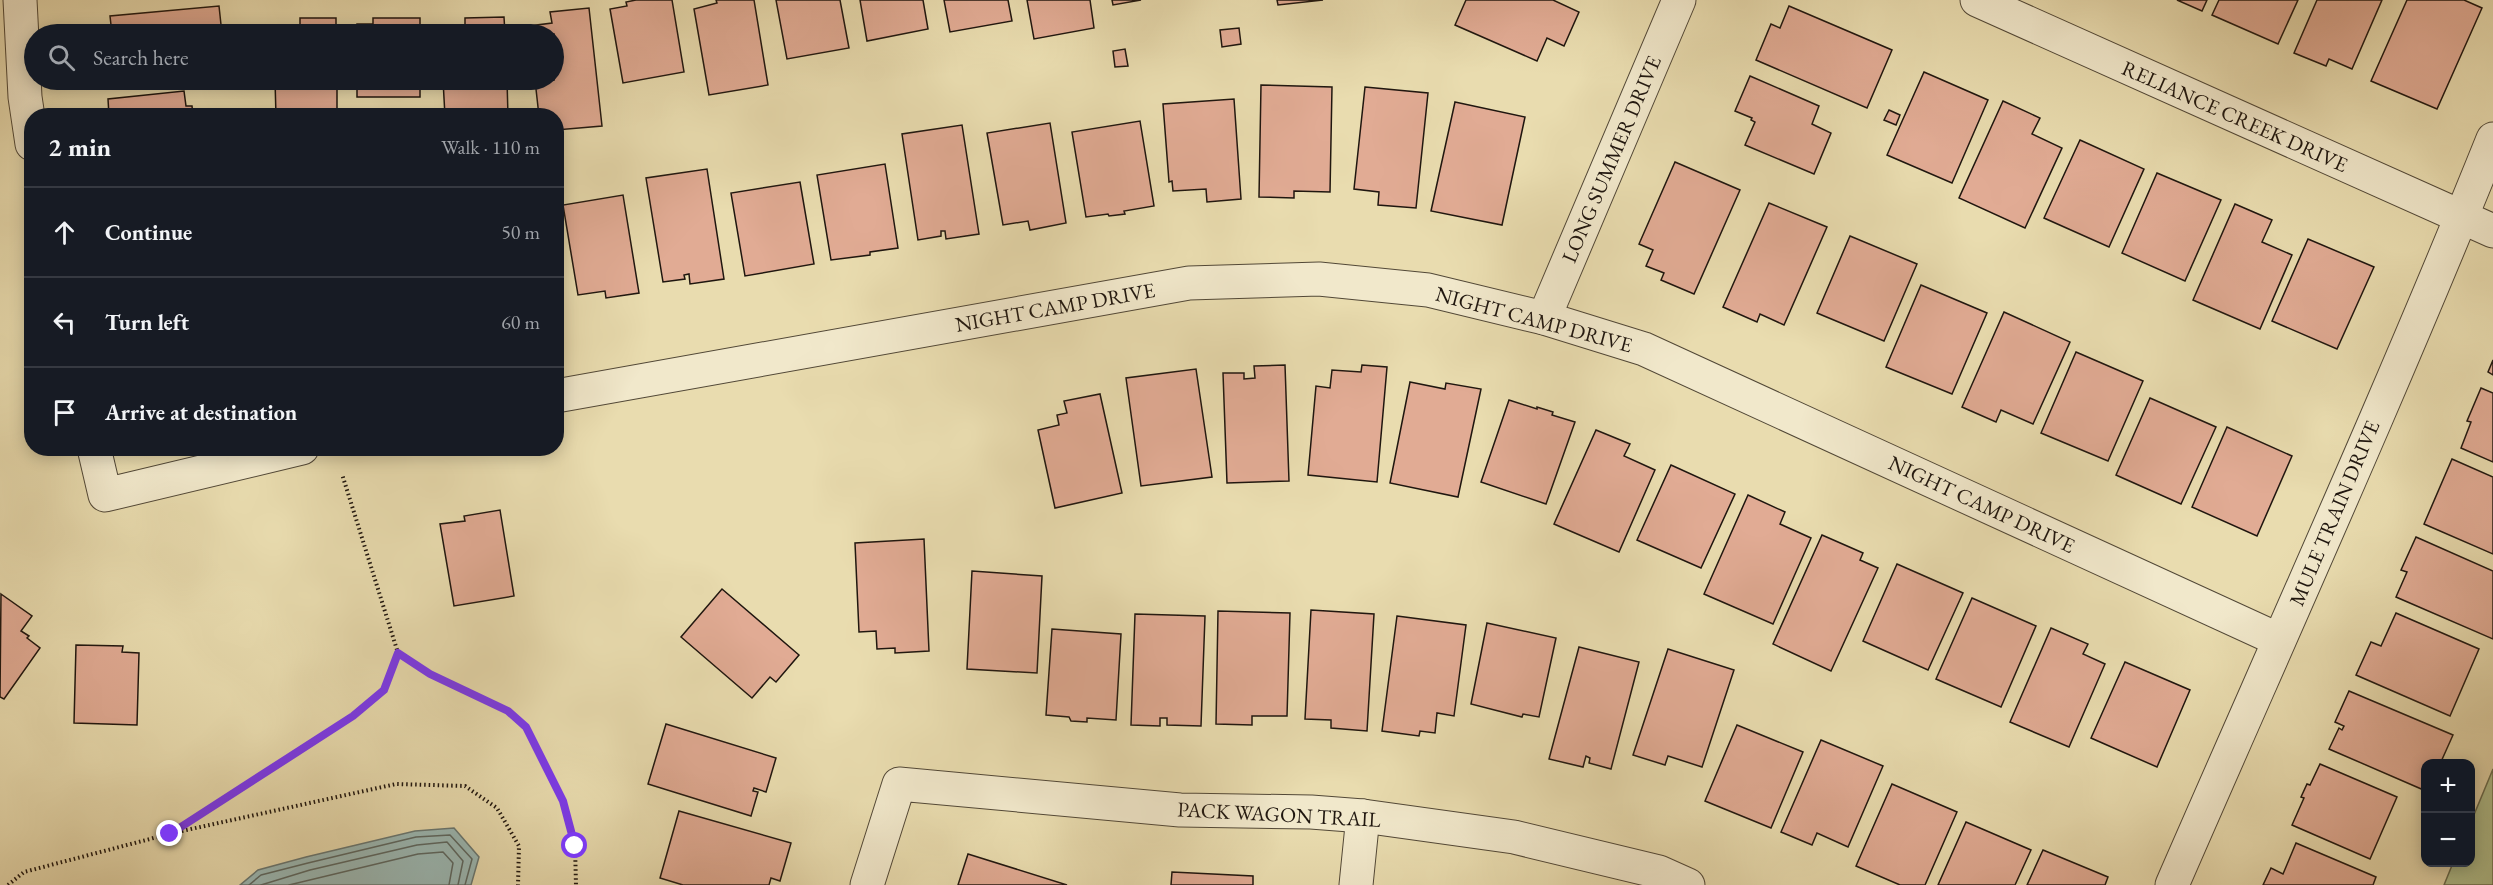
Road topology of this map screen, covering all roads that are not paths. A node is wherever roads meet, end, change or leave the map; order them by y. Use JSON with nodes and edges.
{"nodes":[{"id":1,"x":20,"y":0,"type":"edge"},
{"id":2,"x":1679,"y":0,"type":"edge"},
{"id":3,"x":1977,"y":0,"type":"edge"},
{"id":4,"x":24,"y":78,"type":"edge"},
{"id":5,"x":25,"y":90,"type":"edge"},
{"id":6,"x":27,"y":108,"type":"edge"},
{"id":7,"x":2493,"y":139,"type":"edge"},
{"id":8,"x":2462,"y":218,"type":"junction"},
{"id":9,"x":2493,"y":231,"type":"edge"},
{"id":10,"x":1544,"y":318,"type":"junction"},
{"id":11,"x":564,"y":395,"type":"edge"},
{"id":12,"x":96,"y":456,"type":"edge"},
{"id":13,"x":268,"y":456,"type":"edge"},
{"id":14,"x":2279,"y":640,"type":"junction"},
{"id":15,"x":1363,"y":816,"type":"junction"},
{"id":16,"x":867,"y":885,"type":"edge"},
{"id":17,"x":1356,"y":885,"type":"edge"},
{"id":18,"x":1688,"y":885,"type":"edge"},
{"id":19,"x":2172,"y":885,"type":"edge"}],
"edges":[{"from":1,"to":4,"type":"street"},
{"from":2,"to":10,"type":"street","name":"LONG SUMMER DRIVE"},
{"from":3,"to":8,"type":"street","name":"RELIANCE CREEK DRIVE"},
{"from":5,"to":6,"type":"street"},
{"from":7,"to":8,"type":"street","name":"MULE TRAIN DRIVE"},
{"from":8,"to":9,"type":"street","name":"RELIANCE CREEK DRIVE"},
{"from":8,"to":14,"type":"street","name":"MULE TRAIN DRIVE"},
{"from":10,"to":11,"type":"street","name":"NIGHT CAMP DRIVE"},
{"from":10,"to":14,"type":"street","name":"NIGHT CAMP DRIVE"},
{"from":12,"to":13,"type":"street"},
{"from":14,"to":19,"type":"street","name":"MULE TRAIN DRIVE"},
{"from":15,"to":16,"type":"street","name":"PACK WAGON TRAIL"},
{"from":15,"to":17,"type":"street"},
{"from":15,"to":18,"type":"street","name":"PACK WAGON TRAIL"}]}
